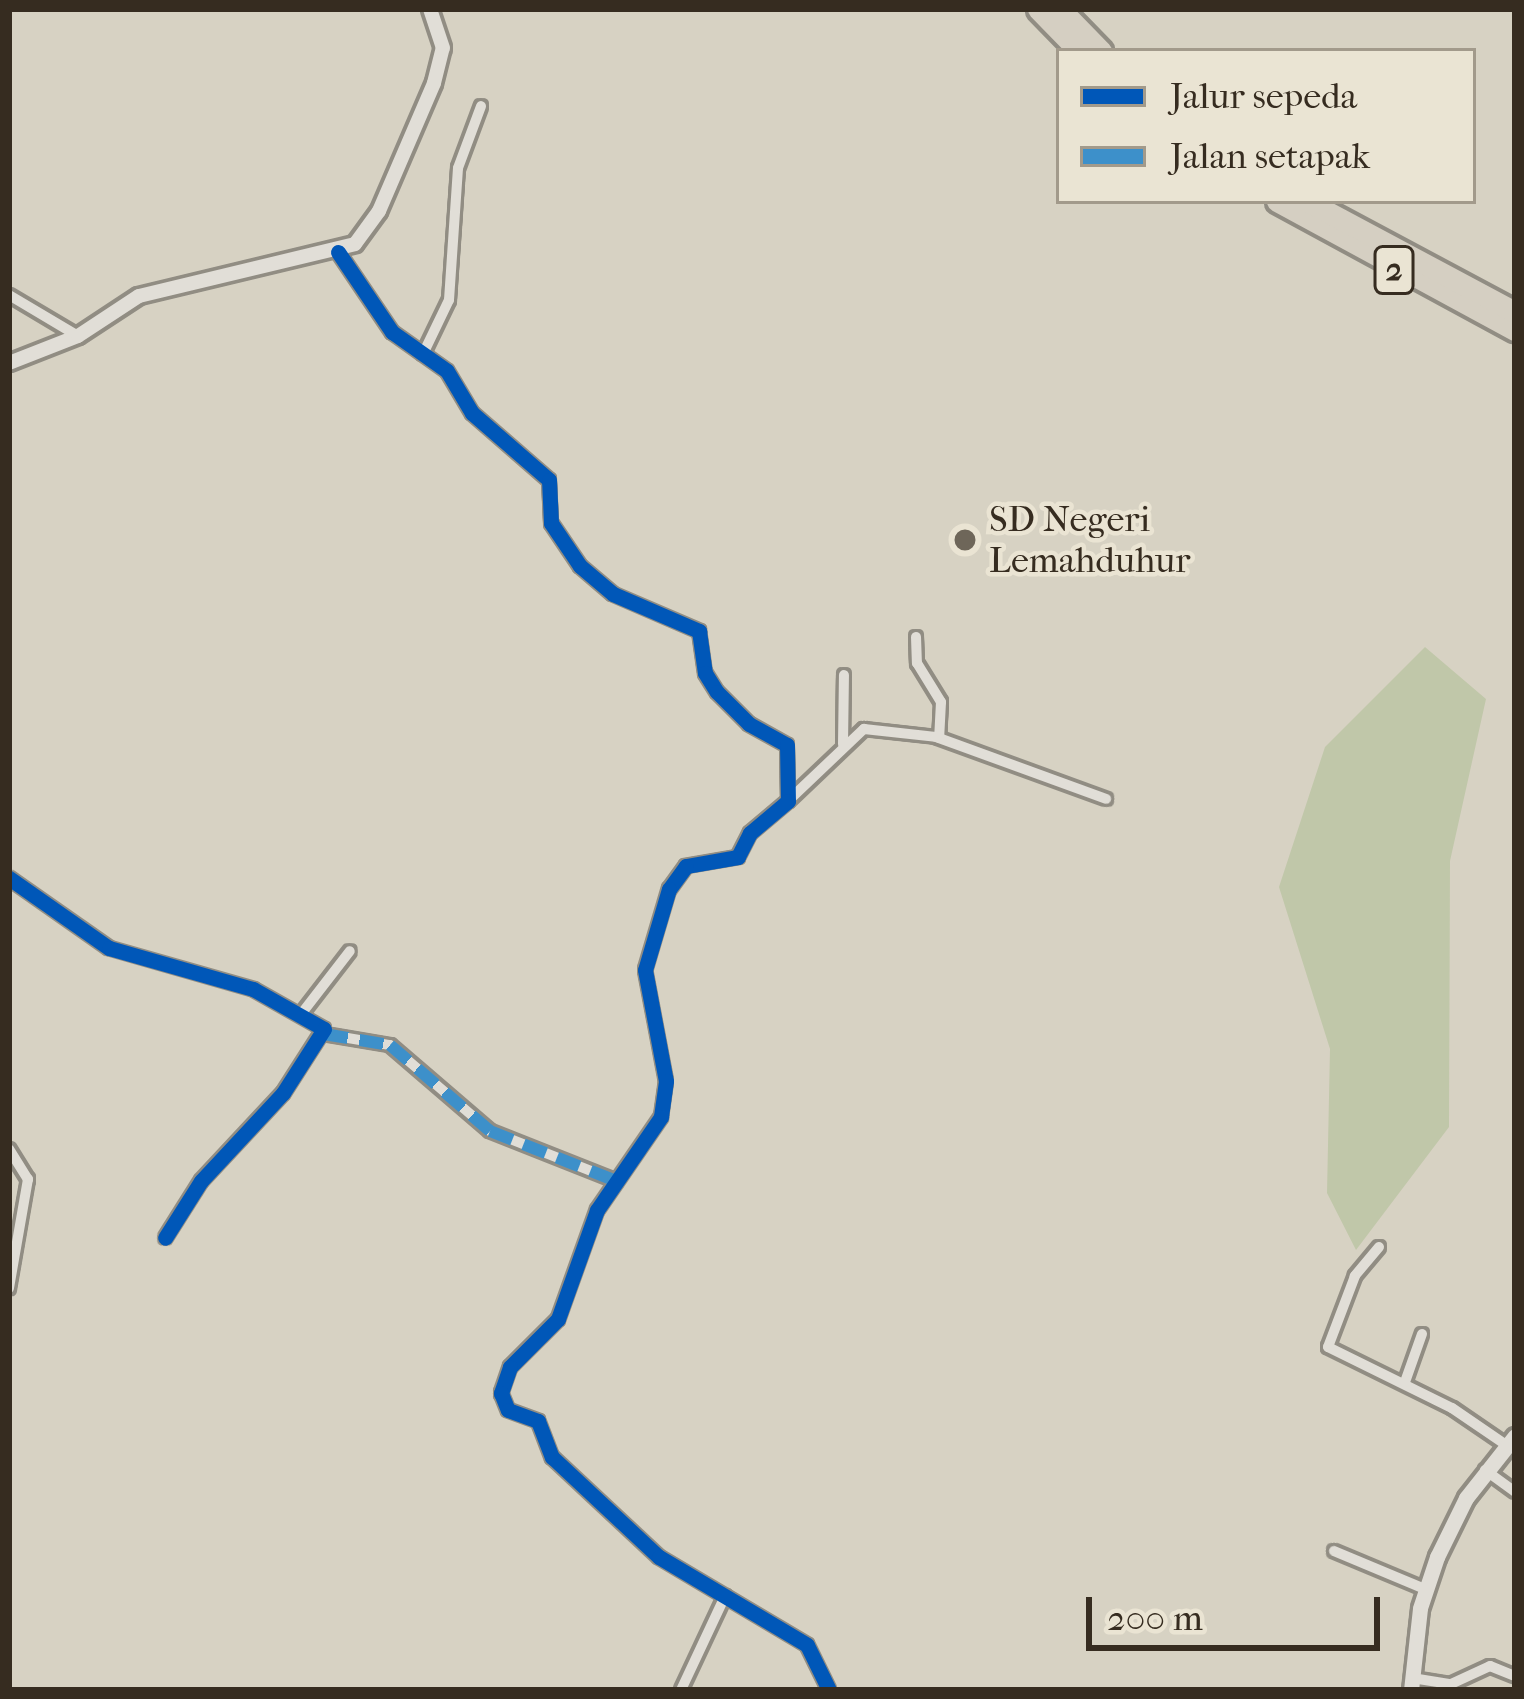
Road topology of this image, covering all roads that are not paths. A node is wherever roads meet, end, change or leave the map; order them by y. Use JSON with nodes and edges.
{"nodes":[{"id":1,"x":430,"y":9,"type":"edge"},
{"id":2,"x":1038,"y":9,"type":"edge"},
{"id":3,"x":1060,"y":9,"type":"edge"},
{"id":4,"x":1076,"y":48,"type":"edge"},
{"id":5,"x":1099,"y":48,"type":"edge"},
{"id":6,"x":481,"y":106,"type":"dead end"},
{"id":7,"x":1283,"y":204,"type":"edge"},
{"id":8,"x":1312,"y":204,"type":"edge"},
{"id":9,"x":338,"y":252,"type":"junction"},
{"id":10,"x":9,"y":295,"type":"edge"},
{"id":11,"x":1515,"y":312,"type":"edge"},
{"id":12,"x":1515,"y":330,"type":"edge"},
{"id":13,"x":78,"y":336,"type":"junction"},
{"id":14,"x":423,"y":354,"type":"junction"},
{"id":15,"x":9,"y":363,"type":"edge"},
{"id":16,"x":916,"y":637,"type":"dead end"},
{"id":17,"x":844,"y":675,"type":"dead end"},
{"id":18,"x":939,"y":738,"type":"junction"},
{"id":19,"x":842,"y":753,"type":"junction"},
{"id":20,"x":1106,"y":800,"type":"dead end"},
{"id":21,"x":788,"y":801,"type":"junction"},
{"id":22,"x":9,"y":878,"type":"edge"},
{"id":23,"x":350,"y":951,"type":"dead end"},
{"id":24,"x":302,"y":1013,"type":"junction"},
{"id":25,"x":324,"y":1034,"type":"junction"},
{"id":26,"x":9,"y":1149,"type":"edge"},
{"id":27,"x":616,"y":1180,"type":"junction"},
{"id":28,"x":165,"y":1238,"type":"dead end"},
{"id":29,"x":1378,"y":1247,"type":"dead end"},
{"id":30,"x":9,"y":1288,"type":"edge"},
{"id":31,"x":1422,"y":1334,"type":"dead end"},
{"id":32,"x":1405,"y":1382,"type":"junction"},
{"id":33,"x":1511,"y":1441,"type":"edge"},
{"id":34,"x":1485,"y":1470,"type":"junction"},
{"id":35,"x":1515,"y":1492,"type":"edge"},
{"id":36,"x":1334,"y":1551,"type":"dead end"},
{"id":37,"x":1425,"y":1589,"type":"junction"},
{"id":38,"x":725,"y":1596,"type":"junction"},
{"id":39,"x":1515,"y":1676,"type":"edge"},
{"id":40,"x":1411,"y":1684,"type":"edge"},
{"id":41,"x":681,"y":1690,"type":"edge"},
{"id":42,"x":829,"y":1690,"type":"edge"}],
"edges":[{"from":1,"to":9,"type":"street"},
{"from":2,"to":4,"type":"highway"},
{"from":3,"to":5,"type":"highway"},
{"from":6,"to":14,"type":"street"},
{"from":7,"to":12,"type":"highway","number":"2"},
{"from":8,"to":11,"type":"highway","number":"2"},
{"from":9,"to":13,"type":"street"},
{"from":9,"to":14,"type":"street"},
{"from":10,"to":13,"type":"street"},
{"from":13,"to":15,"type":"street"},
{"from":14,"to":21,"type":"street"},
{"from":16,"to":18,"type":"street"},
{"from":17,"to":19,"type":"street"},
{"from":18,"to":19,"type":"street"},
{"from":18,"to":20,"type":"street"},
{"from":19,"to":21,"type":"street"},
{"from":21,"to":27,"type":"street"},
{"from":22,"to":24,"type":"street"},
{"from":23,"to":24,"type":"street"},
{"from":24,"to":25,"type":"street"},
{"from":25,"to":27,"type":"street"},
{"from":25,"to":28,"type":"street"},
{"from":26,"to":30,"type":"street"},
{"from":27,"to":38,"type":"street"},
{"from":29,"to":32,"type":"street"},
{"from":31,"to":32,"type":"street"},
{"from":32,"to":33,"type":"street"},
{"from":33,"to":34,"type":"main road"},
{"from":34,"to":35,"type":"street"},
{"from":34,"to":37,"type":"main road"},
{"from":36,"to":37,"type":"street"},
{"from":37,"to":40,"type":"main road"},
{"from":38,"to":41,"type":"street"},
{"from":38,"to":42,"type":"street"},
{"from":39,"to":40,"type":"street"}]}
